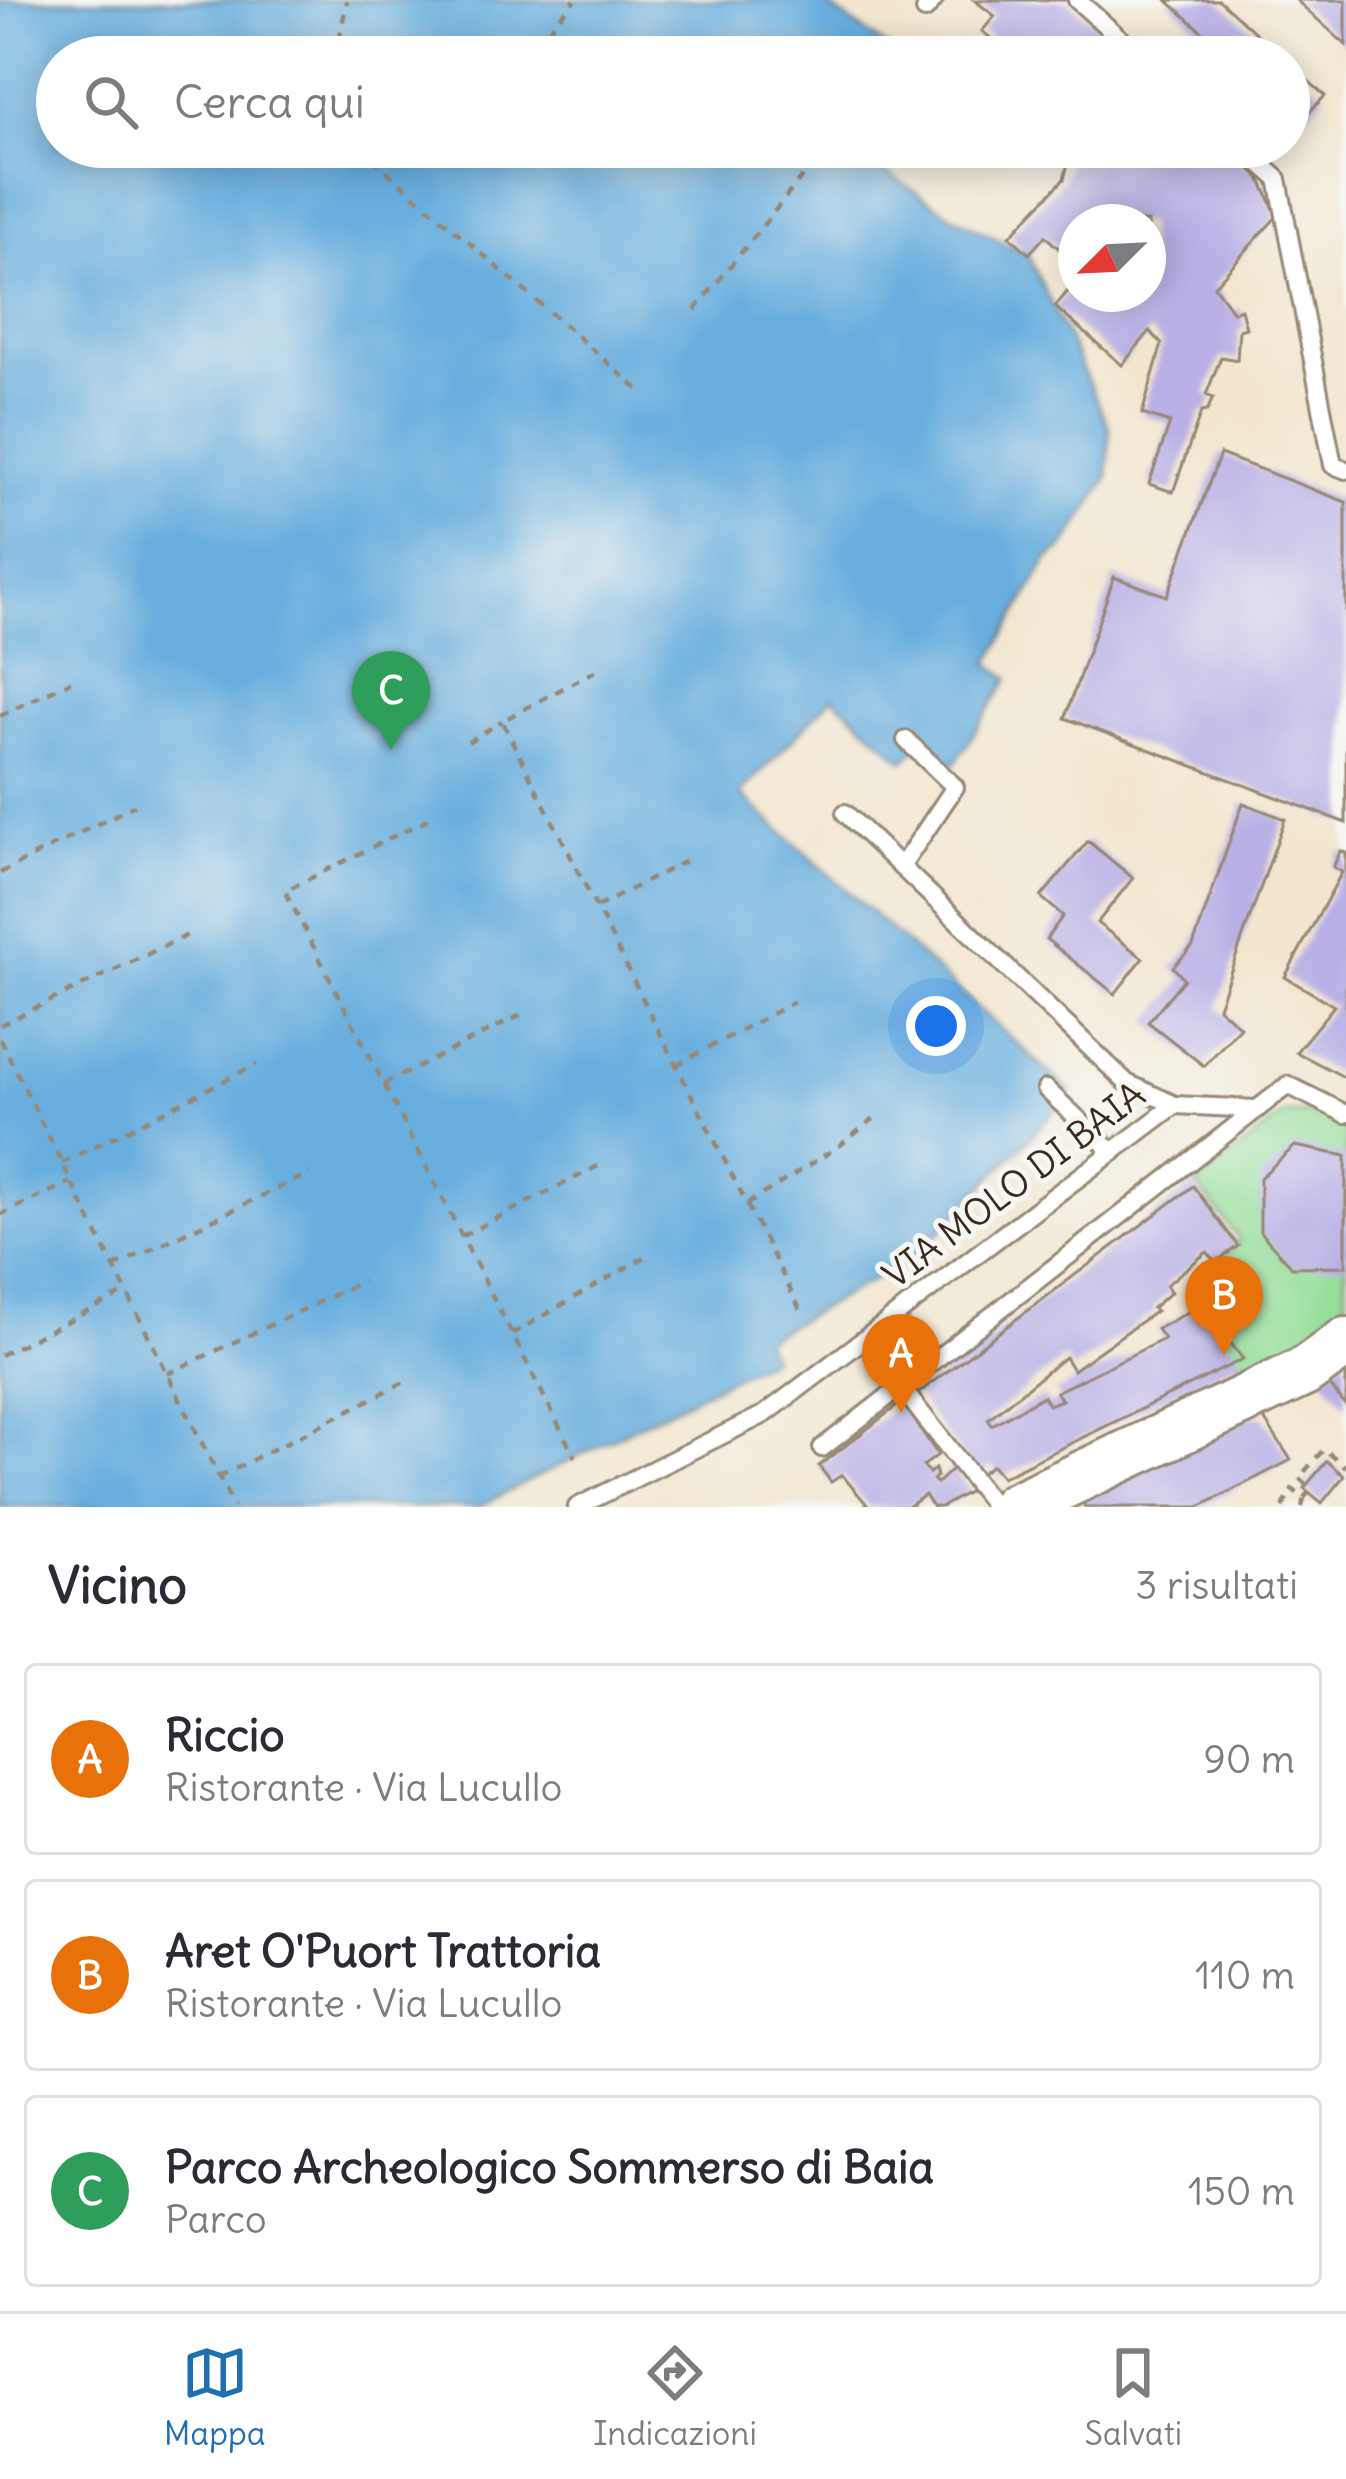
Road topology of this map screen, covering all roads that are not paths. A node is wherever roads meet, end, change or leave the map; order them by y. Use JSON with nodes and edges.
{"nodes":[{"id":1,"x":1077,"y":0,"type":"edge"},
{"id":2,"x":1117,"y":36,"type":"edge"},
{"id":3,"x":1266,"y":168,"type":"edge"},
{"id":4,"x":1346,"y":470,"type":"edge"},
{"id":5,"x":906,"y":740,"type":"dead end"},
{"id":6,"x":845,"y":813,"type":"dead end"},
{"id":7,"x":901,"y":867,"type":"junction"},
{"id":8,"x":1046,"y":1089,"type":"dead end"},
{"id":9,"x":1175,"y":1105,"type":"junction"},
{"id":10,"x":1256,"y":1109,"type":"junction"},
{"id":11,"x":1346,"y":1114,"type":"edge"},
{"id":12,"x":1113,"y":1152,"type":"junction"},
{"id":13,"x":864,"y":1340,"type":"junction"},
{"id":14,"x":1346,"y":1342,"type":"edge"},
{"id":15,"x":901,"y":1387,"type":"junction"},
{"id":16,"x":822,"y":1448,"type":"dead end"},
{"id":17,"x":577,"y":1507,"type":"edge"},
{"id":18,"x":994,"y":1507,"type":"edge"},
{"id":19,"x":1015,"y":1507,"type":"edge"}],
"edges":[{"from":1,"to":2,"type":"lane"},
{"from":3,"to":4,"type":"lane"},
{"from":5,"to":7,"type":"lane"},
{"from":6,"to":7,"type":"lane"},
{"from":7,"to":9,"type":"lane"},
{"from":8,"to":12,"type":"lane"},
{"from":9,"to":10,"type":"lane","name":"VIA MOLO DI BAIA"},
{"from":9,"to":12,"type":"lane","name":"VIA MOLO DI BAIA"},
{"from":10,"to":11,"type":"lane","name":"VIA MOLO DI BAIA"},
{"from":10,"to":15,"type":"lane","name":"VIA MOLO DI BAIA"},
{"from":12,"to":13,"type":"lane","name":"VIA MOLO DI BAIA"},
{"from":13,"to":15,"type":"lane"},
{"from":13,"to":17,"type":"lane","name":"VIA MOLO DI BAIA"},
{"from":14,"to":19,"type":"main road"},
{"from":15,"to":16,"type":"lane","name":"VIA MOLO DI BAIA"},
{"from":15,"to":18,"type":"lane"}]}
